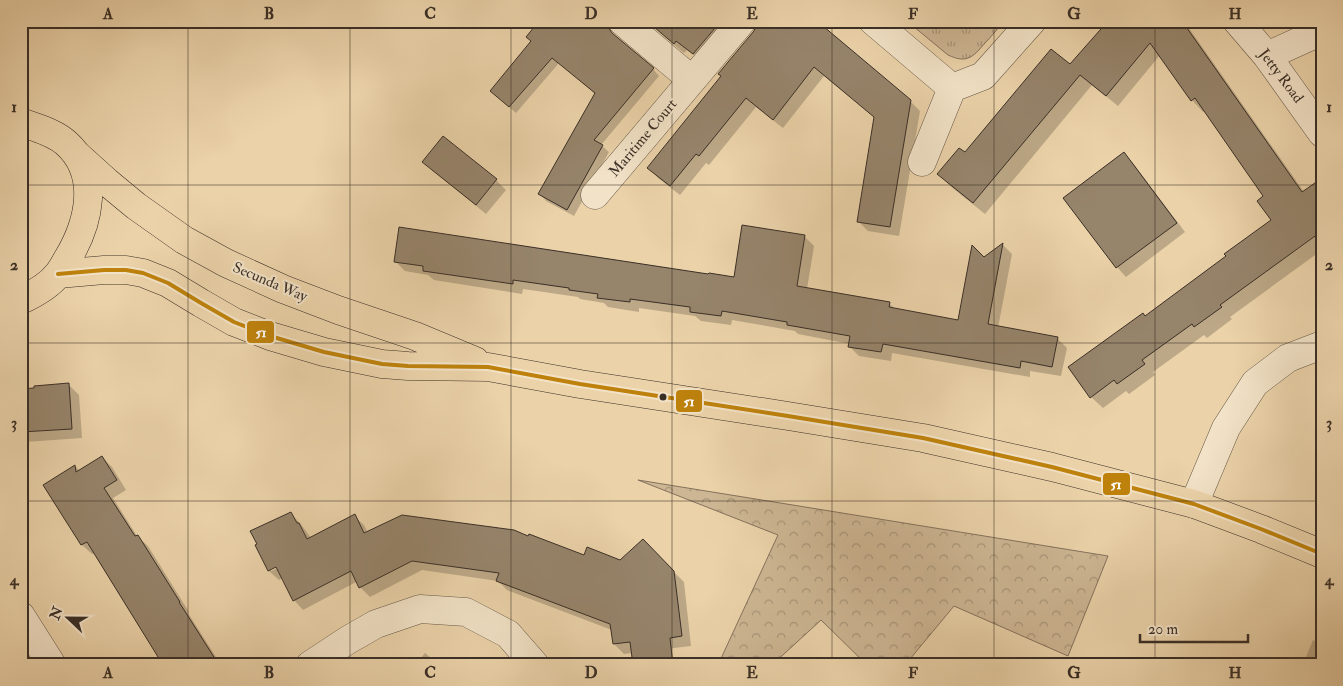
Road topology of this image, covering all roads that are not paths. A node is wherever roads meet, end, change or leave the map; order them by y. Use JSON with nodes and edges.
{"nodes":[{"id":1,"x":622,"y":21,"type":"edge"},
{"id":2,"x":742,"y":21,"type":"edge"},
{"id":3,"x":873,"y":21,"type":"edge"},
{"id":4,"x":1032,"y":21,"type":"edge"},
{"id":5,"x":1237,"y":21,"type":"edge"},
{"id":6,"x":1322,"y":31,"type":"edge"},
{"id":7,"x":1267,"y":56,"type":"junction"},
{"id":8,"x":692,"y":80,"type":"junction"},
{"id":9,"x":952,"y":88,"type":"junction"},
{"id":10,"x":21,"y":122,"type":"edge"},
{"id":11,"x":1322,"y":133,"type":"edge"},
{"id":12,"x":76,"y":154,"type":"junction"},
{"id":13,"x":922,"y":162,"type":"dead end"},
{"id":14,"x":595,"y":196,"type":"dead end"},
{"id":15,"x":58,"y":274,"type":"junction"},
{"id":16,"x":21,"y":300,"type":"edge"},
{"id":17,"x":1322,"y":345,"type":"edge"},
{"id":18,"x":488,"y":367,"type":"junction"},
{"id":19,"x":1194,"y":504,"type":"junction"},
{"id":20,"x":1322,"y":554,"type":"edge"},
{"id":21,"x":21,"y":616,"type":"edge"},
{"id":22,"x":52,"y":665,"type":"edge"},
{"id":23,"x":310,"y":665,"type":"edge"},
{"id":24,"x":535,"y":665,"type":"edge"}],
"edges":[{"from":1,"to":8,"type":"street"},
{"from":2,"to":8,"type":"street","name":"Maritime Court"},
{"from":3,"to":9,"type":"street"},
{"from":4,"to":9,"type":"street"},
{"from":5,"to":7,"type":"street","name":"Jetty Road"},
{"from":6,"to":7,"type":"street"},
{"from":7,"to":11,"type":"street","name":"Jetty Road"},
{"from":8,"to":14,"type":"street","name":"Maritime Court"},
{"from":9,"to":13,"type":"street"},
{"from":10,"to":12,"type":"main road","name":"Secunda Way"},
{"from":12,"to":15,"type":"main road"},
{"from":12,"to":18,"type":"main road","name":"Secunda Way"},
{"from":15,"to":16,"type":"main road"},
{"from":15,"to":18,"type":"main road","name":"Secunda Way"},
{"from":17,"to":19,"type":"street"},
{"from":18,"to":19,"type":"main road","name":"Secunda Way"},
{"from":19,"to":20,"type":"main road","name":"Secunda Way"},
{"from":21,"to":22,"type":"street"},
{"from":23,"to":24,"type":"street"}]}
